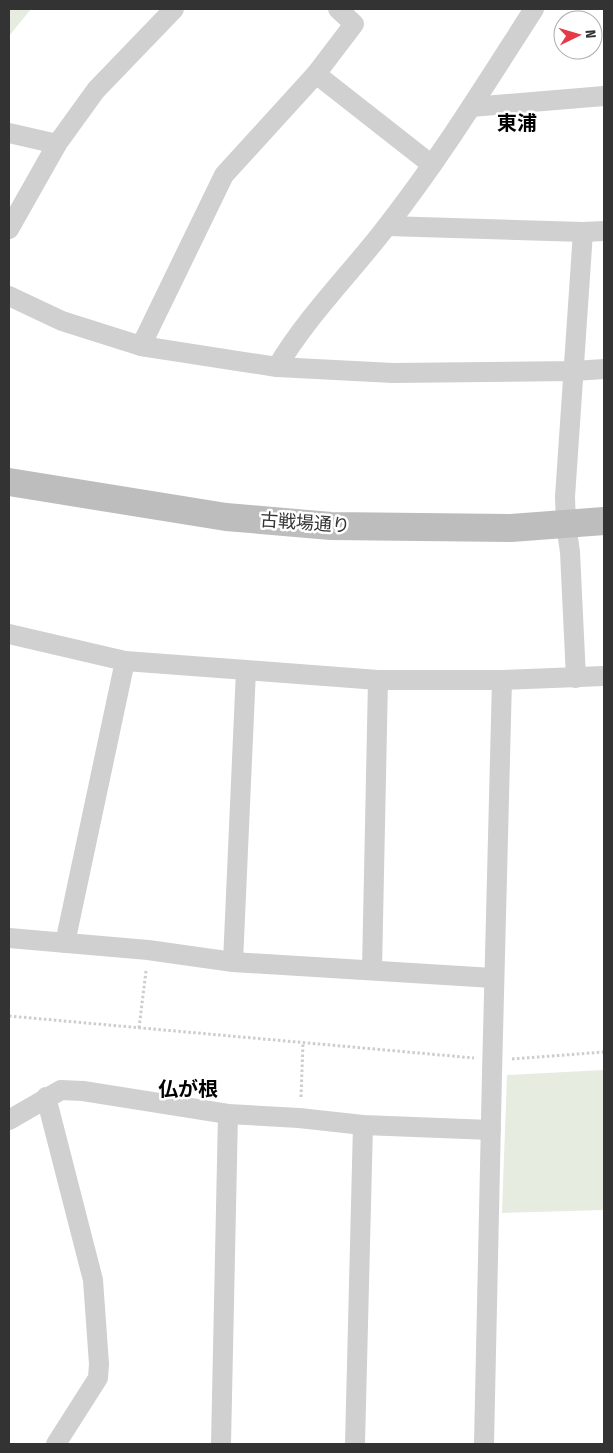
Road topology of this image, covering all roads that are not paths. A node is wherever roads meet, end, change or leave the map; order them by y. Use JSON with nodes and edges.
{"nodes":[{"id":1,"x":174,"y":9,"type":"edge"},
{"id":2,"x":338,"y":9,"type":"edge"},
{"id":3,"x":534,"y":9,"type":"edge"},
{"id":4,"x":316,"y":74,"type":"junction"},
{"id":5,"x":604,"y":96,"type":"edge"},
{"id":6,"x":471,"y":107,"type":"junction"},
{"id":7,"x":9,"y":133,"type":"edge"},
{"id":8,"x":57,"y":144,"type":"junction"},
{"id":9,"x":432,"y":165,"type":"junction"},
{"id":10,"x":387,"y":226,"type":"junction"},
{"id":11,"x":9,"y":229,"type":"edge"},
{"id":12,"x":604,"y":231,"type":"edge"},
{"id":13,"x":583,"y":232,"type":"junction"},
{"id":14,"x":9,"y":296,"type":"edge"},
{"id":15,"x":141,"y":346,"type":"junction"},
{"id":16,"x":277,"y":367,"type":"junction"},
{"id":17,"x":604,"y":369,"type":"edge"},
{"id":18,"x":574,"y":371,"type":"junction"},
{"id":19,"x":9,"y":482,"type":"edge"},
{"id":20,"x":604,"y":521,"type":"edge"},
{"id":21,"x":566,"y":524,"type":"junction"},
{"id":22,"x":9,"y":634,"type":"edge"},
{"id":23,"x":125,"y":661,"type":"junction"},
{"id":24,"x":246,"y":670,"type":"junction"},
{"id":25,"x":604,"y":676,"type":"edge"},
{"id":26,"x":576,"y":678,"type":"junction"},
{"id":27,"x":378,"y":680,"type":"junction"},
{"id":28,"x":502,"y":680,"type":"junction"},
{"id":29,"x":9,"y":938,"type":"edge"},
{"id":30,"x":65,"y":943,"type":"junction"},
{"id":31,"x":233,"y":962,"type":"junction"},
{"id":32,"x":372,"y":970,"type":"junction"},
{"id":33,"x":493,"y":978,"type":"junction"},
{"id":34,"x":46,"y":1097,"type":"junction"},
{"id":35,"x":228,"y":1114,"type":"junction"},
{"id":36,"x":9,"y":1120,"type":"edge"},
{"id":37,"x":363,"y":1125,"type":"junction"},
{"id":38,"x":491,"y":1130,"type":"junction"},
{"id":39,"x":56,"y":1444,"type":"edge"},
{"id":40,"x":221,"y":1444,"type":"edge"},
{"id":41,"x":355,"y":1444,"type":"edge"},
{"id":42,"x":484,"y":1444,"type":"edge"}],
"edges":[{"from":1,"to":8,"type":"street"},
{"from":2,"to":4,"type":"street"},
{"from":3,"to":6,"type":"street"},
{"from":4,"to":9,"type":"street"},
{"from":4,"to":15,"type":"street"},
{"from":5,"to":6,"type":"street"},
{"from":6,"to":9,"type":"street"},
{"from":7,"to":8,"type":"street"},
{"from":8,"to":11,"type":"street"},
{"from":9,"to":10,"type":"street"},
{"from":10,"to":13,"type":"street"},
{"from":10,"to":16,"type":"street"},
{"from":12,"to":13,"type":"street"},
{"from":13,"to":18,"type":"street"},
{"from":14,"to":15,"type":"street"},
{"from":15,"to":16,"type":"street"},
{"from":16,"to":18,"type":"street"},
{"from":17,"to":18,"type":"street"},
{"from":18,"to":21,"type":"street"},
{"from":19,"to":21,"type":"street","name":"古戦場通り"},
{"from":20,"to":21,"type":"street","name":"古戦場通り"},
{"from":21,"to":26,"type":"street"},
{"from":22,"to":23,"type":"street"},
{"from":23,"to":24,"type":"street"},
{"from":23,"to":30,"type":"street"},
{"from":24,"to":27,"type":"street"},
{"from":24,"to":31,"type":"street"},
{"from":25,"to":26,"type":"street"},
{"from":26,"to":28,"type":"street"},
{"from":27,"to":28,"type":"street"},
{"from":27,"to":32,"type":"street"},
{"from":28,"to":33,"type":"street"},
{"from":29,"to":30,"type":"street"},
{"from":30,"to":31,"type":"street"},
{"from":31,"to":32,"type":"street"},
{"from":32,"to":33,"type":"street"},
{"from":33,"to":38,"type":"street"},
{"from":34,"to":35,"type":"street"},
{"from":34,"to":36,"type":"street"},
{"from":34,"to":39,"type":"street"},
{"from":35,"to":37,"type":"street"},
{"from":35,"to":40,"type":"street"},
{"from":37,"to":38,"type":"street"},
{"from":37,"to":41,"type":"street"},
{"from":38,"to":42,"type":"street"}]}
